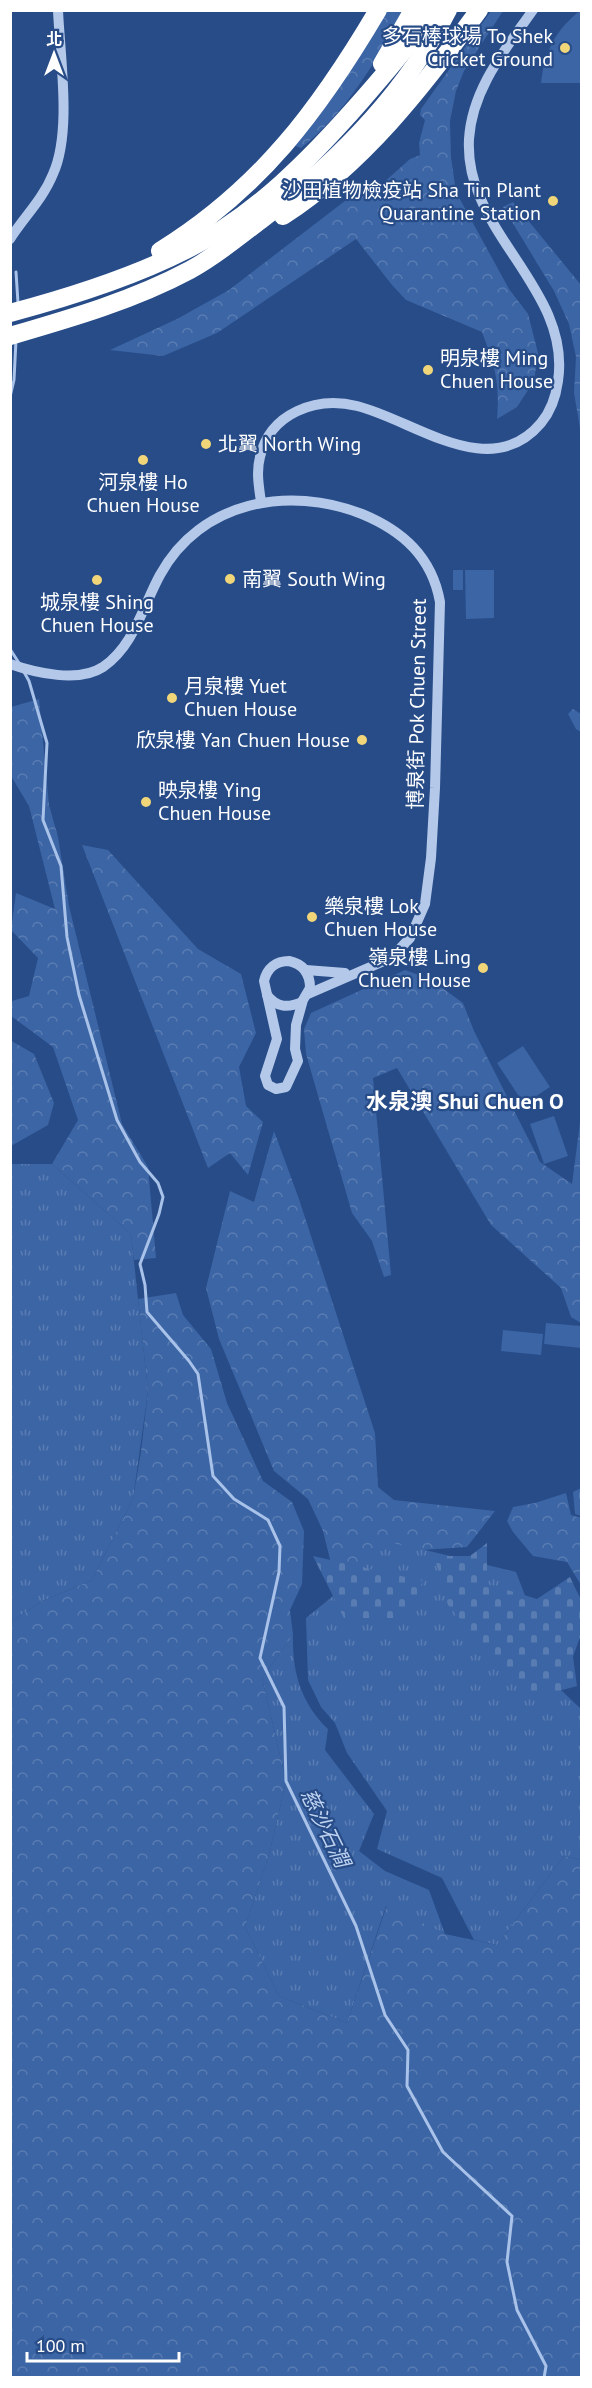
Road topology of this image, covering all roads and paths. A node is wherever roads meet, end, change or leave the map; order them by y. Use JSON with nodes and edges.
{"nodes":[{"id":1,"x":58,"y":10,"type":"edge"},
{"id":2,"x":378,"y":10,"type":"edge"},
{"id":3,"x":413,"y":10,"type":"edge"},
{"id":4,"x":432,"y":10,"type":"edge"},
{"id":5,"x":448,"y":10,"type":"edge"},
{"id":6,"x":454,"y":10,"type":"edge"},
{"id":7,"x":479,"y":10,"type":"edge"},
{"id":8,"x":533,"y":10,"type":"edge"},
{"id":9,"x":438,"y":30,"type":"junction"},
{"id":10,"x":360,"y":102,"type":"junction"},
{"id":11,"x":10,"y":239,"type":"edge"},
{"id":12,"x":226,"y":249,"type":"junction"},
{"id":13,"x":115,"y":279,"type":"junction"},
{"id":14,"x":10,"y":313,"type":"edge"},
{"id":15,"x":10,"y":336,"type":"edge"},
{"id":16,"x":261,"y":502,"type":"junction"},
{"id":17,"x":10,"y":664,"type":"edge"},
{"id":18,"x":306,"y":970,"type":"junction"},
{"id":19,"x":357,"y":972,"type":"junction"},
{"id":20,"x":267,"y":995,"type":"junction"},
{"id":21,"x":305,"y":998,"type":"junction"}],
"edges":[{"from":1,"to":11,"type":"street"},
{"from":2,"to":13,"type":"highway"},
{"from":3,"to":10,"type":"highway"},
{"from":4,"to":10,"type":"highway"},
{"from":5,"to":9,"type":"highway"},
{"from":6,"to":9,"type":"highway"},
{"from":7,"to":12,"type":"highway"},
{"from":8,"to":16,"type":"street"},
{"from":9,"to":12,"type":"highway"},
{"from":10,"to":13,"type":"highway"},
{"from":12,"to":15,"type":"highway"},
{"from":13,"to":14,"type":"highway"},
{"from":16,"to":17,"type":"street","name":"博泉街 Pok Chuen Street"},
{"from":16,"to":19,"type":"street","name":"博泉街 Pok Chuen Street"},
{"from":18,"to":19,"type":"street","name":"博泉街 Pok Chuen Street"},
{"from":18,"to":20,"type":"street","name":"博泉街 Pok Chuen Street"},
{"from":18,"to":21,"type":"street"},
{"from":19,"to":21,"type":"street","name":"博泉街 Pok Chuen Street"},
{"from":20,"to":21,"type":"street","name":"博泉街 Pok Chuen Street"},
{"from":20,"to":21,"type":"street","name":"博泉街 Pok Chuen Street"}]}
